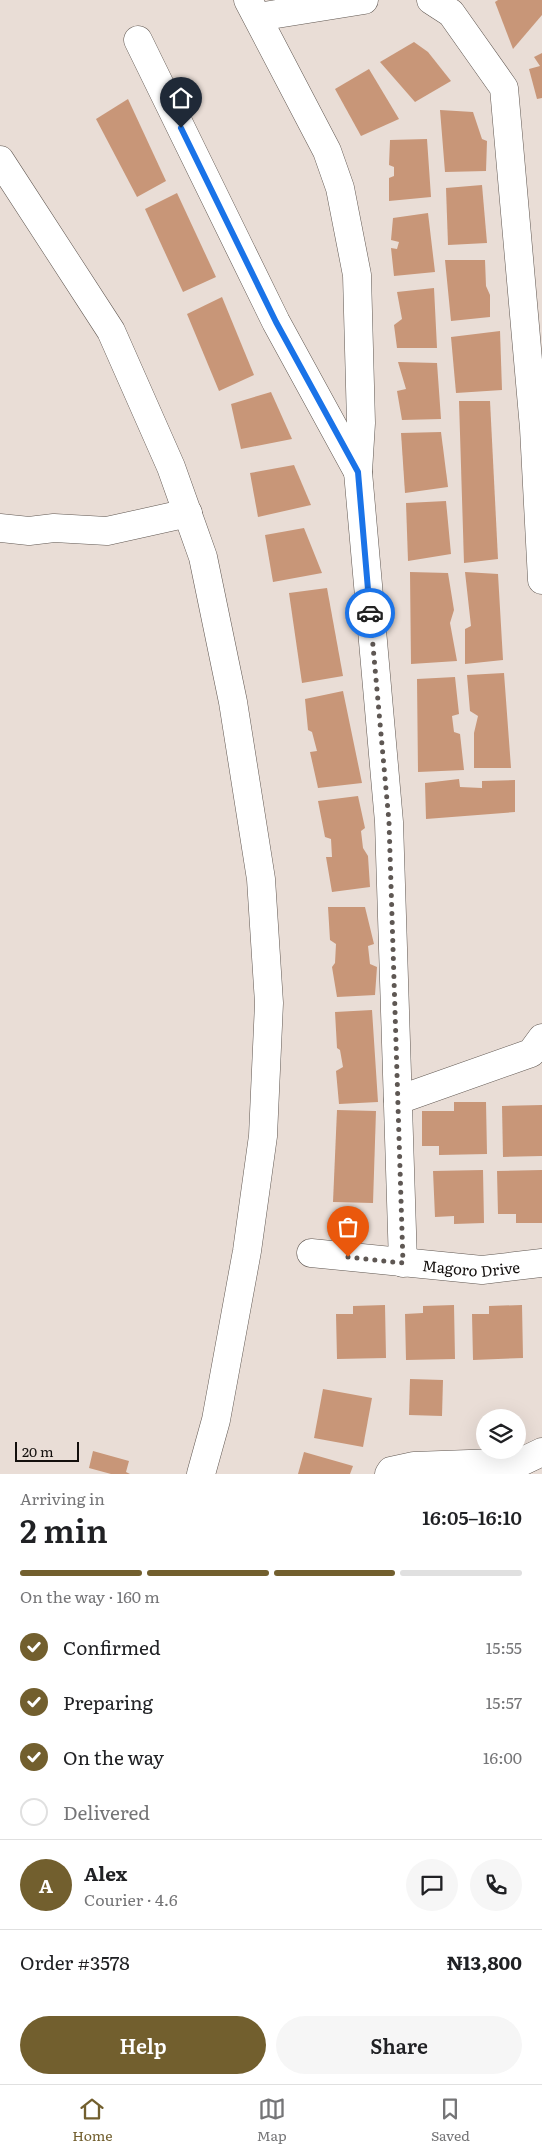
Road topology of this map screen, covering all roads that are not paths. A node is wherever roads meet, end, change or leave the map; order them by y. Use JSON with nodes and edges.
{"nodes":[{"id":1,"x":364,"y":0,"type":"edge"},
{"id":2,"x":431,"y":0,"type":"edge"},
{"id":3,"x":253,"y":9,"type":"edge"},
{"id":4,"x":138,"y":40,"type":"dead end"},
{"id":5,"x":0,"y":160,"type":"edge"},
{"id":6,"x":358,"y":472,"type":"junction"},
{"id":7,"x":188,"y":513,"type":"junction"},
{"id":8,"x":0,"y":528,"type":"edge"},
{"id":9,"x":542,"y":580,"type":"edge"},
{"id":10,"x":542,"y":1038,"type":"edge"},
{"id":11,"x":398,"y":1100,"type":"junction"},
{"id":12,"x":311,"y":1253,"type":"dead end"},
{"id":13,"x":403,"y":1263,"type":"junction"},
{"id":14,"x":542,"y":1263,"type":"edge"},
{"id":15,"x":542,"y":1452,"type":"edge"},
{"id":16,"x":201,"y":1474,"type":"edge"},
{"id":17,"x":389,"y":1474,"type":"edge"}],
"edges":[{"from":1,"to":3,"type":"street"},
{"from":2,"to":9,"type":"street"},
{"from":3,"to":6,"type":"street"},
{"from":4,"to":6,"type":"street"},
{"from":5,"to":7,"type":"street"},
{"from":6,"to":11,"type":"street"},
{"from":7,"to":8,"type":"street"},
{"from":7,"to":16,"type":"street"},
{"from":10,"to":11,"type":"street"},
{"from":11,"to":13,"type":"street"},
{"from":12,"to":13,"type":"street","name":"Magoro Drive"},
{"from":13,"to":14,"type":"street","name":"Magoro Drive"},
{"from":15,"to":17,"type":"street"}]}
